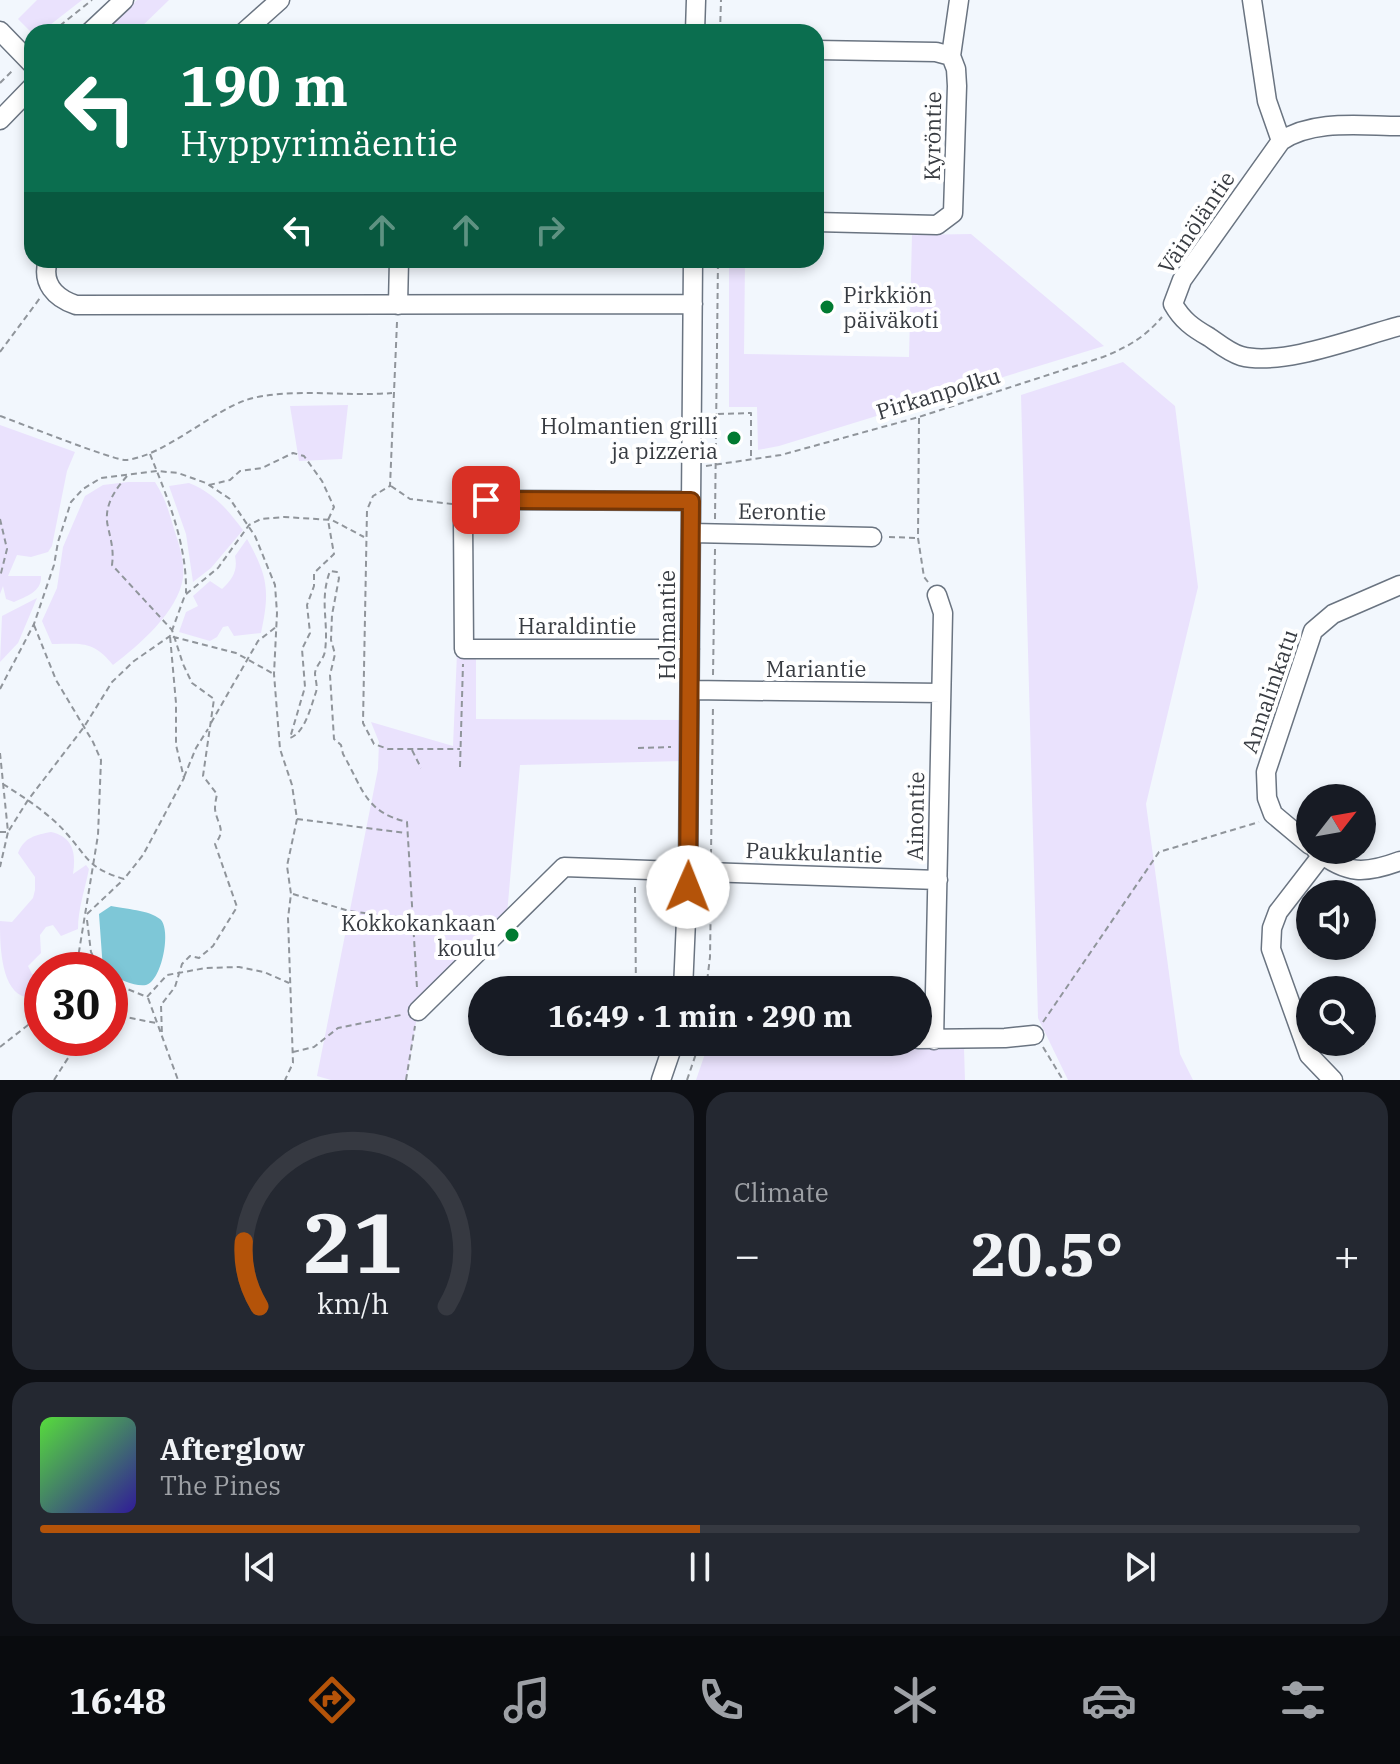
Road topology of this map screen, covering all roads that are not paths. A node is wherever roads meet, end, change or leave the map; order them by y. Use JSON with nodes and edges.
{"nodes":[{"id":1,"x":124,"y":0,"type":"edge"},
{"id":2,"x":280,"y":0,"type":"edge"},
{"id":3,"x":696,"y":0,"type":"edge"},
{"id":4,"x":959,"y":0,"type":"edge"},
{"id":5,"x":1252,"y":0,"type":"edge"},
{"id":6,"x":98,"y":24,"type":"edge"},
{"id":7,"x":253,"y":24,"type":"edge"},
{"id":8,"x":695,"y":24,"type":"edge"},
{"id":9,"x":0,"y":31,"type":"edge"},
{"id":10,"x":824,"y":50,"type":"edge"},
{"id":11,"x":24,"y":56,"type":"edge"},
{"id":12,"x":951,"y":56,"type":"junction"},
{"id":13,"x":24,"y":95,"type":"edge"},
{"id":14,"x":0,"y":120,"type":"edge"},
{"id":15,"x":1400,"y":126,"type":"edge"},
{"id":16,"x":1281,"y":141,"type":"junction"},
{"id":17,"x":824,"y":222,"type":"edge"},
{"id":18,"x":46,"y":268,"type":"edge"},
{"id":19,"x":399,"y":268,"type":"edge"},
{"id":20,"x":693,"y":268,"type":"edge"},
{"id":21,"x":693,"y":304,"type":"junction"},
{"id":22,"x":398,"y":305,"type":"junction"},
{"id":23,"x":1400,"y":326,"type":"edge"},
{"id":24,"x":691,"y":501,"type":"junction"},
{"id":25,"x":691,"y":533,"type":"junction"},
{"id":26,"x":872,"y":537,"type":"road end"},
{"id":27,"x":1400,"y":585,"type":"edge"},
{"id":28,"x":937,"y":595,"type":"road end"},
{"id":29,"x":690,"y":649,"type":"junction"},
{"id":30,"x":690,"y":690,"type":"junction"},
{"id":31,"x":941,"y":693,"type":"junction"},
{"id":32,"x":1296,"y":834,"type":"edge"},
{"id":33,"x":1400,"y":861,"type":"edge"},
{"id":34,"x":1307,"y":864,"type":"edge"},
{"id":35,"x":1341,"y":864,"type":"edge"},
{"id":36,"x":688,"y":873,"type":"junction"},
{"id":37,"x":938,"y":880,"type":"junction"},
{"id":38,"x":684,"y":976,"type":"edge"},
{"id":39,"x":931,"y":976,"type":"edge"},
{"id":40,"x":418,"y":1011,"type":"road end"},
{"id":41,"x":1034,"y":1035,"type":"road end"},
{"id":42,"x":932,"y":1039,"type":"edge"},
{"id":43,"x":669,"y":1056,"type":"edge"},
{"id":44,"x":661,"y":1080,"type":"edge"},
{"id":45,"x":1333,"y":1080,"type":"edge"}],
"edges":[{"from":1,"to":6,"type":"street"},
{"from":2,"to":7,"type":"street"},
{"from":3,"to":8,"type":"street"},
{"from":4,"to":12,"type":"street"},
{"from":5,"to":16,"type":"street"},
{"from":9,"to":11,"type":"street"},
{"from":10,"to":12,"type":"street"},
{"from":12,"to":17,"type":"street","name":"Kyröntie"},
{"from":13,"to":14,"type":"street"},
{"from":15,"to":16,"type":"street"},
{"from":16,"to":23,"type":"street","name":"Väinöläntie"},
{"from":18,"to":22,"type":"street"},
{"from":19,"to":22,"type":"street"},
{"from":20,"to":21,"type":"street","name":"Holmantie"},
{"from":21,"to":22,"type":"street"},
{"from":21,"to":24,"type":"street","name":"Holmantie"},
{"from":24,"to":25,"type":"street","name":"Holmantie"},
{"from":24,"to":29,"type":"street","name":"Haraldintie"},
{"from":25,"to":26,"type":"street","name":"Eerontie"},
{"from":25,"to":29,"type":"street","name":"Holmantie"},
{"from":27,"to":32,"type":"street","name":"Annalinkatu"},
{"from":28,"to":31,"type":"street","name":"Ainontie"},
{"from":29,"to":30,"type":"street","name":"Holmantie"},
{"from":30,"to":31,"type":"street","name":"Mariantie"},
{"from":30,"to":36,"type":"street","name":"Holmantie"},
{"from":31,"to":37,"type":"street","name":"Ainontie"},
{"from":33,"to":35,"type":"street"},
{"from":34,"to":45,"type":"street"},
{"from":36,"to":37,"type":"street","name":"Paukkulantie"},
{"from":36,"to":38,"type":"street","name":"Holmantie"},
{"from":36,"to":40,"type":"street","name":"Paukkulantie"},
{"from":37,"to":39,"type":"street","name":"Ainontie"},
{"from":41,"to":42,"type":"street"},
{"from":43,"to":44,"type":"street"}]}
